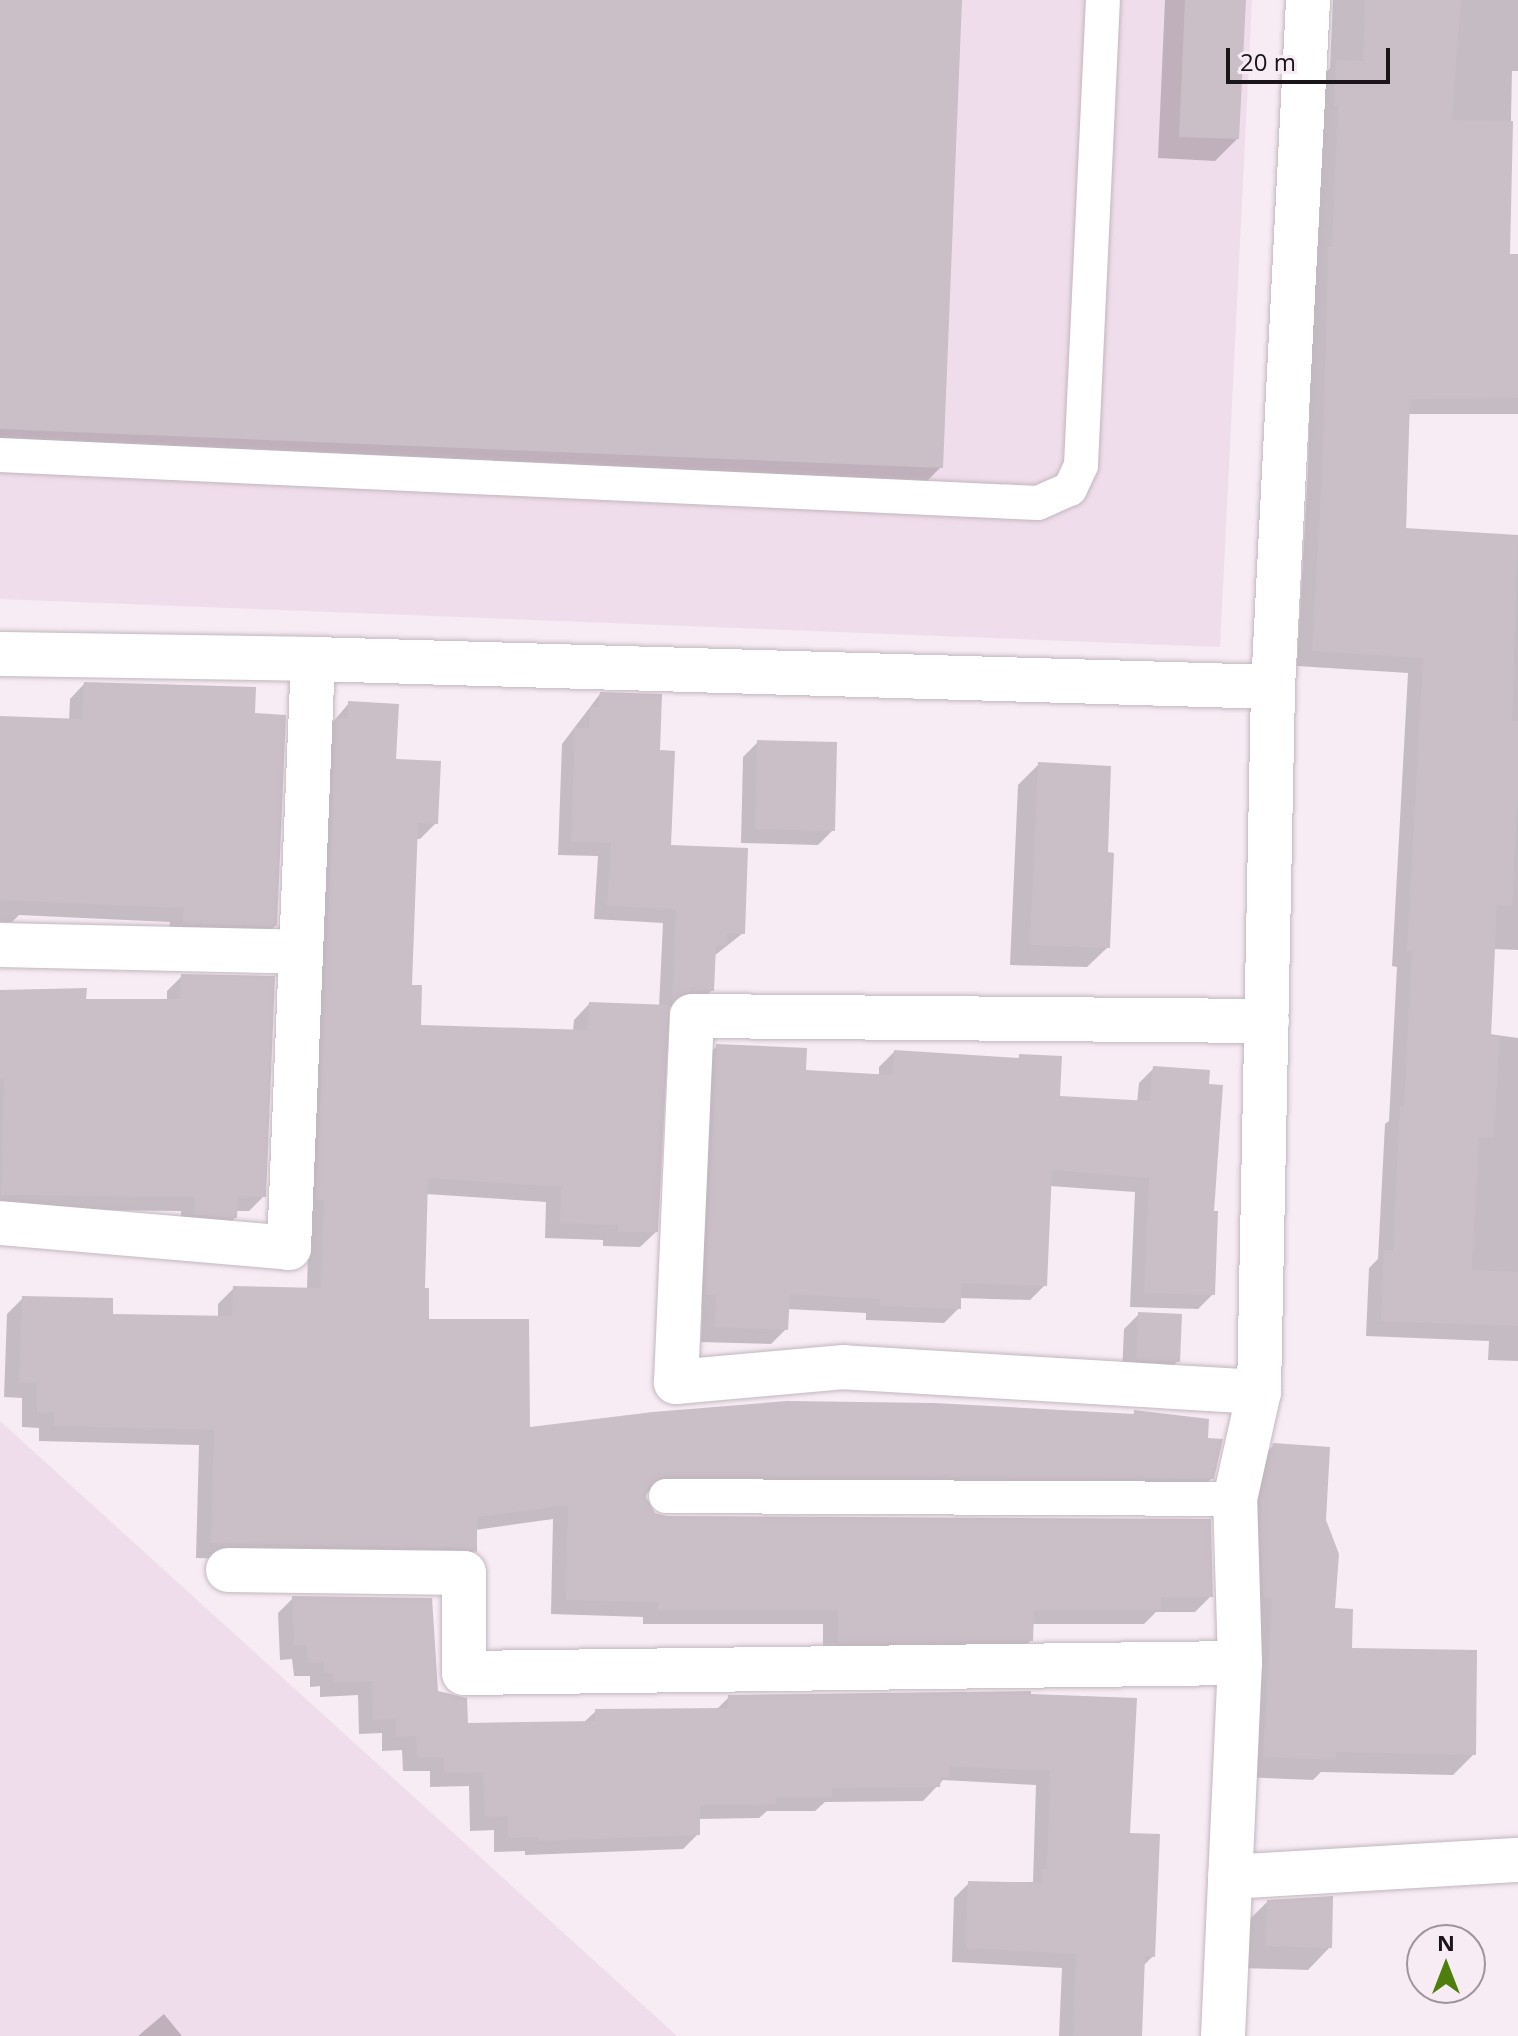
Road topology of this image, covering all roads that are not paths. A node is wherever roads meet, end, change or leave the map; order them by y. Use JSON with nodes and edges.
{"nodes":[{"id":1,"x":1103,"y":0,"type":"edge"},
{"id":2,"x":1308,"y":0,"type":"edge"},
{"id":3,"x":0,"y":455,"type":"edge"},
{"id":4,"x":0,"y":654,"type":"edge"},
{"id":5,"x":313,"y":659,"type":"junction"},
{"id":6,"x":1273,"y":687,"type":"junction"},
{"id":7,"x":0,"y":945,"type":"edge"},
{"id":8,"x":301,"y":952,"type":"junction"},
{"id":9,"x":1267,"y":1021,"type":"junction"},
{"id":10,"x":0,"y":1223,"type":"edge"},
{"id":11,"x":1259,"y":1392,"type":"junction"},
{"id":12,"x":666,"y":1496,"type":"dead end"},
{"id":13,"x":1235,"y":1499,"type":"junction"},
{"id":14,"x":228,"y":1570,"type":"dead end"},
{"id":15,"x":1240,"y":1663,"type":"junction"},
{"id":16,"x":1518,"y":1860,"type":"edge"},
{"id":17,"x":1230,"y":1877,"type":"junction"},
{"id":18,"x":1223,"y":2036,"type":"edge"}],
"edges":[{"from":1,"to":3,"type":"lane"},
{"from":2,"to":6,"type":"street"},
{"from":4,"to":5,"type":"street"},
{"from":5,"to":6,"type":"street"},
{"from":5,"to":8,"type":"street"},
{"from":6,"to":9,"type":"street"},
{"from":7,"to":8,"type":"street"},
{"from":8,"to":10,"type":"street"},
{"from":9,"to":11,"type":"street"},
{"from":9,"to":11,"type":"street"},
{"from":11,"to":13,"type":"street"},
{"from":12,"to":13,"type":"lane"},
{"from":13,"to":15,"type":"street"},
{"from":14,"to":15,"type":"street"},
{"from":15,"to":17,"type":"street"},
{"from":16,"to":17,"type":"street"},
{"from":17,"to":18,"type":"street"}]}
